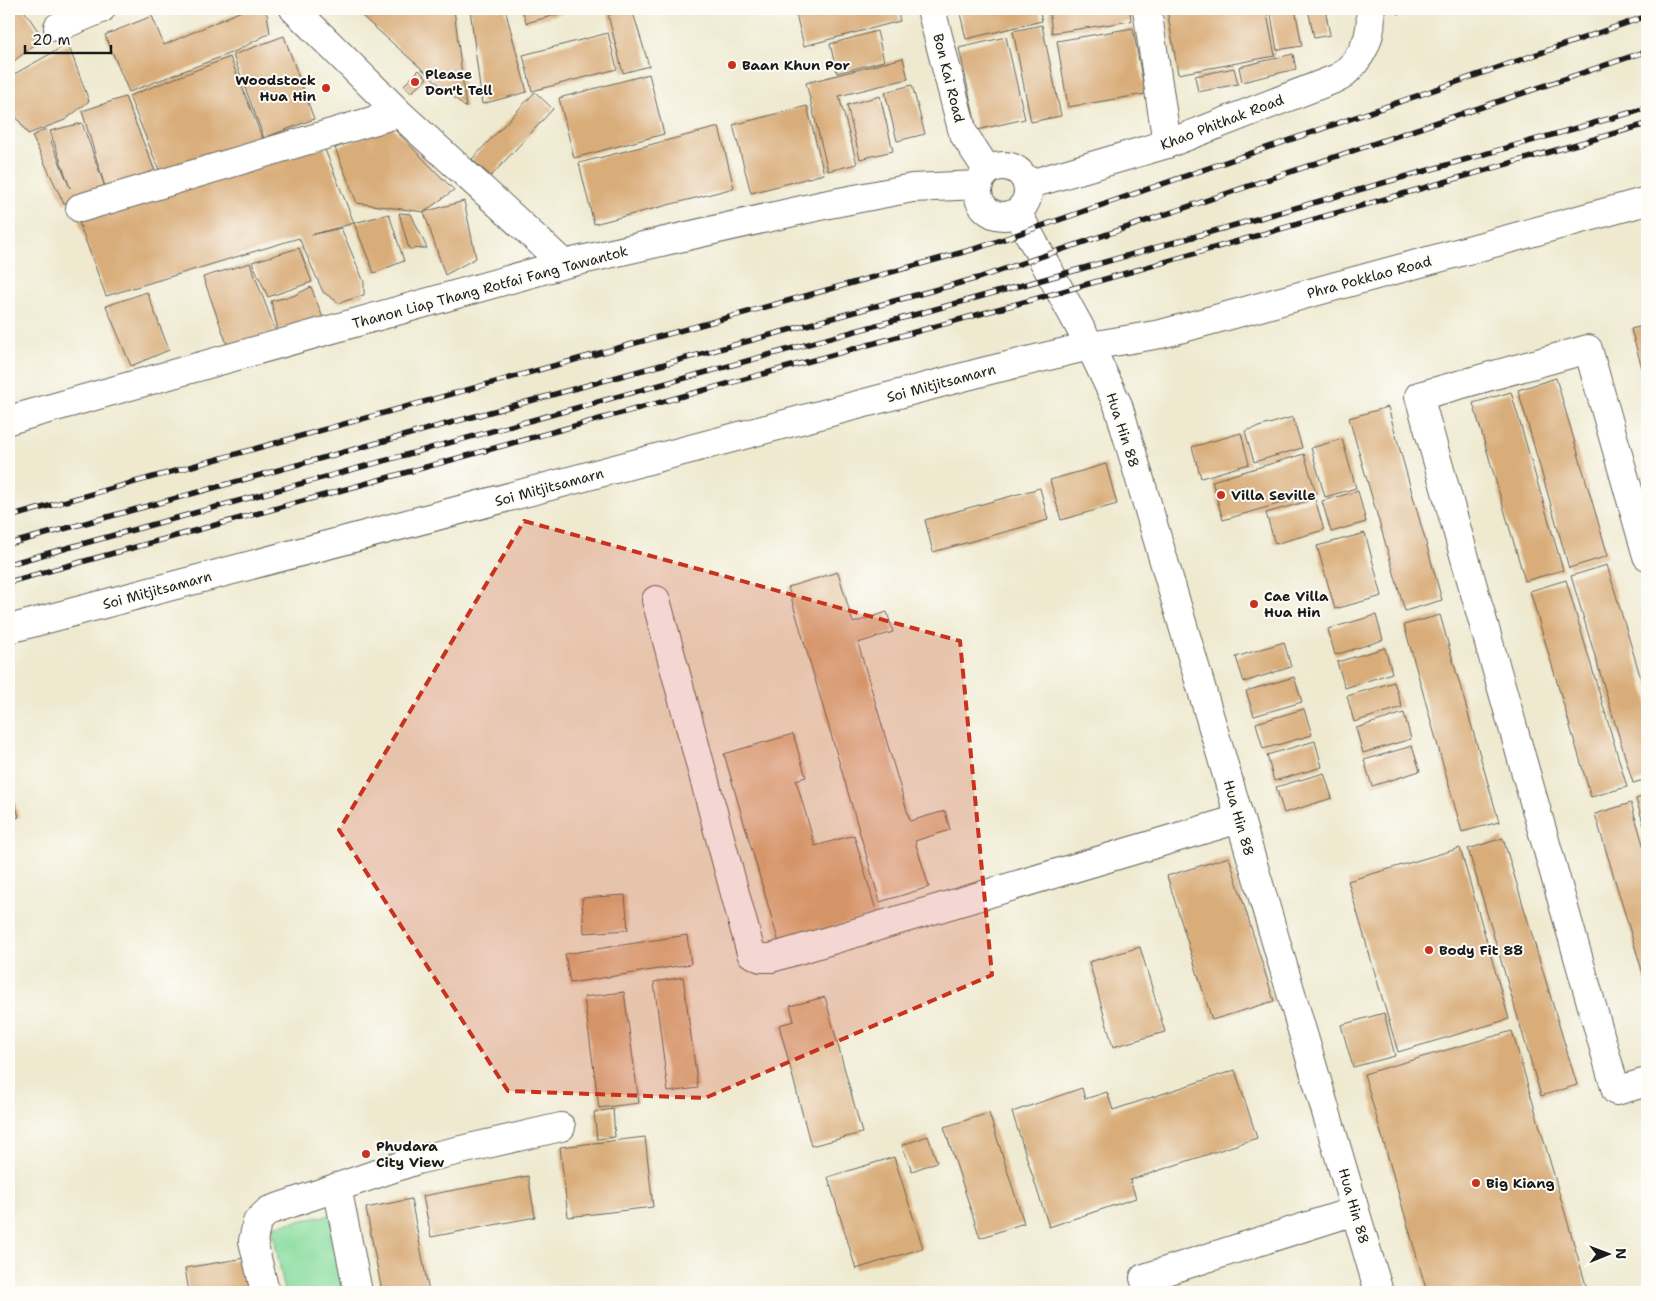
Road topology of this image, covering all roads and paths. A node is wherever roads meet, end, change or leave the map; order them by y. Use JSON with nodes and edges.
{"nodes":[{"id":1,"x":102,"y":9,"type":"edge"},
{"id":2,"x":294,"y":9,"type":"edge"},
{"id":3,"x":931,"y":9,"type":"edge"},
{"id":4,"x":1147,"y":9,"type":"edge"},
{"id":5,"x":1370,"y":9,"type":"edge"},
{"id":6,"x":58,"y":27,"type":"dead end"},
{"id":7,"x":399,"y":113,"type":"junction"},
{"id":8,"x":1167,"y":144,"type":"junction"},
{"id":9,"x":983,"y":178,"type":"junction"},
{"id":10,"x":1027,"y":185,"type":"junction"},
{"id":11,"x":1647,"y":201,"type":"edge"},
{"id":12,"x":80,"y":208,"type":"dead end"},
{"id":13,"x":1017,"y":212,"type":"junction"},
{"id":14,"x":564,"y":264,"type":"junction"},
{"id":15,"x":1090,"y":346,"type":"junction"},
{"id":16,"x":9,"y":420,"type":"edge"},
{"id":17,"x":1647,"y":556,"type":"edge"},
{"id":18,"x":656,"y":600,"type":"dead end"},
{"id":19,"x":9,"y":629,"type":"edge"},
{"id":20,"x":1239,"y":819,"type":"junction"},
{"id":21,"x":1647,"y":1082,"type":"edge"},
{"id":22,"x":562,"y":1127,"type":"dead end"},
{"id":23,"x":337,"y":1186,"type":"junction"},
{"id":24,"x":1355,"y":1211,"type":"junction"},
{"id":25,"x":265,"y":1292,"type":"edge"},
{"id":26,"x":358,"y":1292,"type":"edge"},
{"id":27,"x":1149,"y":1292,"type":"edge"},
{"id":28,"x":1379,"y":1292,"type":"edge"}],
"edges":[{"from":1,"to":6,"type":"street"},
{"from":2,"to":7,"type":"street"},
{"from":3,"to":9,"type":"street","name":"Bon Kai Road"},
{"from":4,"to":8,"type":"street"},
{"from":5,"to":8,"type":"street","name":"Khao Phithak Road"},
{"from":7,"to":12,"type":"street"},
{"from":7,"to":14,"type":"street"},
{"from":8,"to":10,"type":"street","name":"Khao Phithak Road"},
{"from":9,"to":10,"type":"street"},
{"from":9,"to":13,"type":"street"},
{"from":9,"to":14,"type":"street","name":"Thanon Liap Thang Rotfai Fang Tawantok"},
{"from":10,"to":13,"type":"street"},
{"from":11,"to":15,"type":"street","name":"Phra Pokklao Road"},
{"from":13,"to":15,"type":"street","name":"Hua Hin 88"},
{"from":14,"to":16,"type":"street","name":"Thanon Liap Thang Rotfai Fang Tawantok"},
{"from":15,"to":19,"type":"street","name":"Soi Mitjitsamarn"},
{"from":15,"to":20,"type":"street","name":"Hua Hin 88"},
{"from":17,"to":21,"type":"street"},
{"from":18,"to":20,"type":"street"},
{"from":20,"to":24,"type":"street","name":"Hua Hin 88"},
{"from":22,"to":23,"type":"street"},
{"from":23,"to":25,"type":"street"},
{"from":23,"to":26,"type":"street"},
{"from":24,"to":27,"type":"street"},
{"from":24,"to":28,"type":"street","name":"Hua Hin 88"}]}
